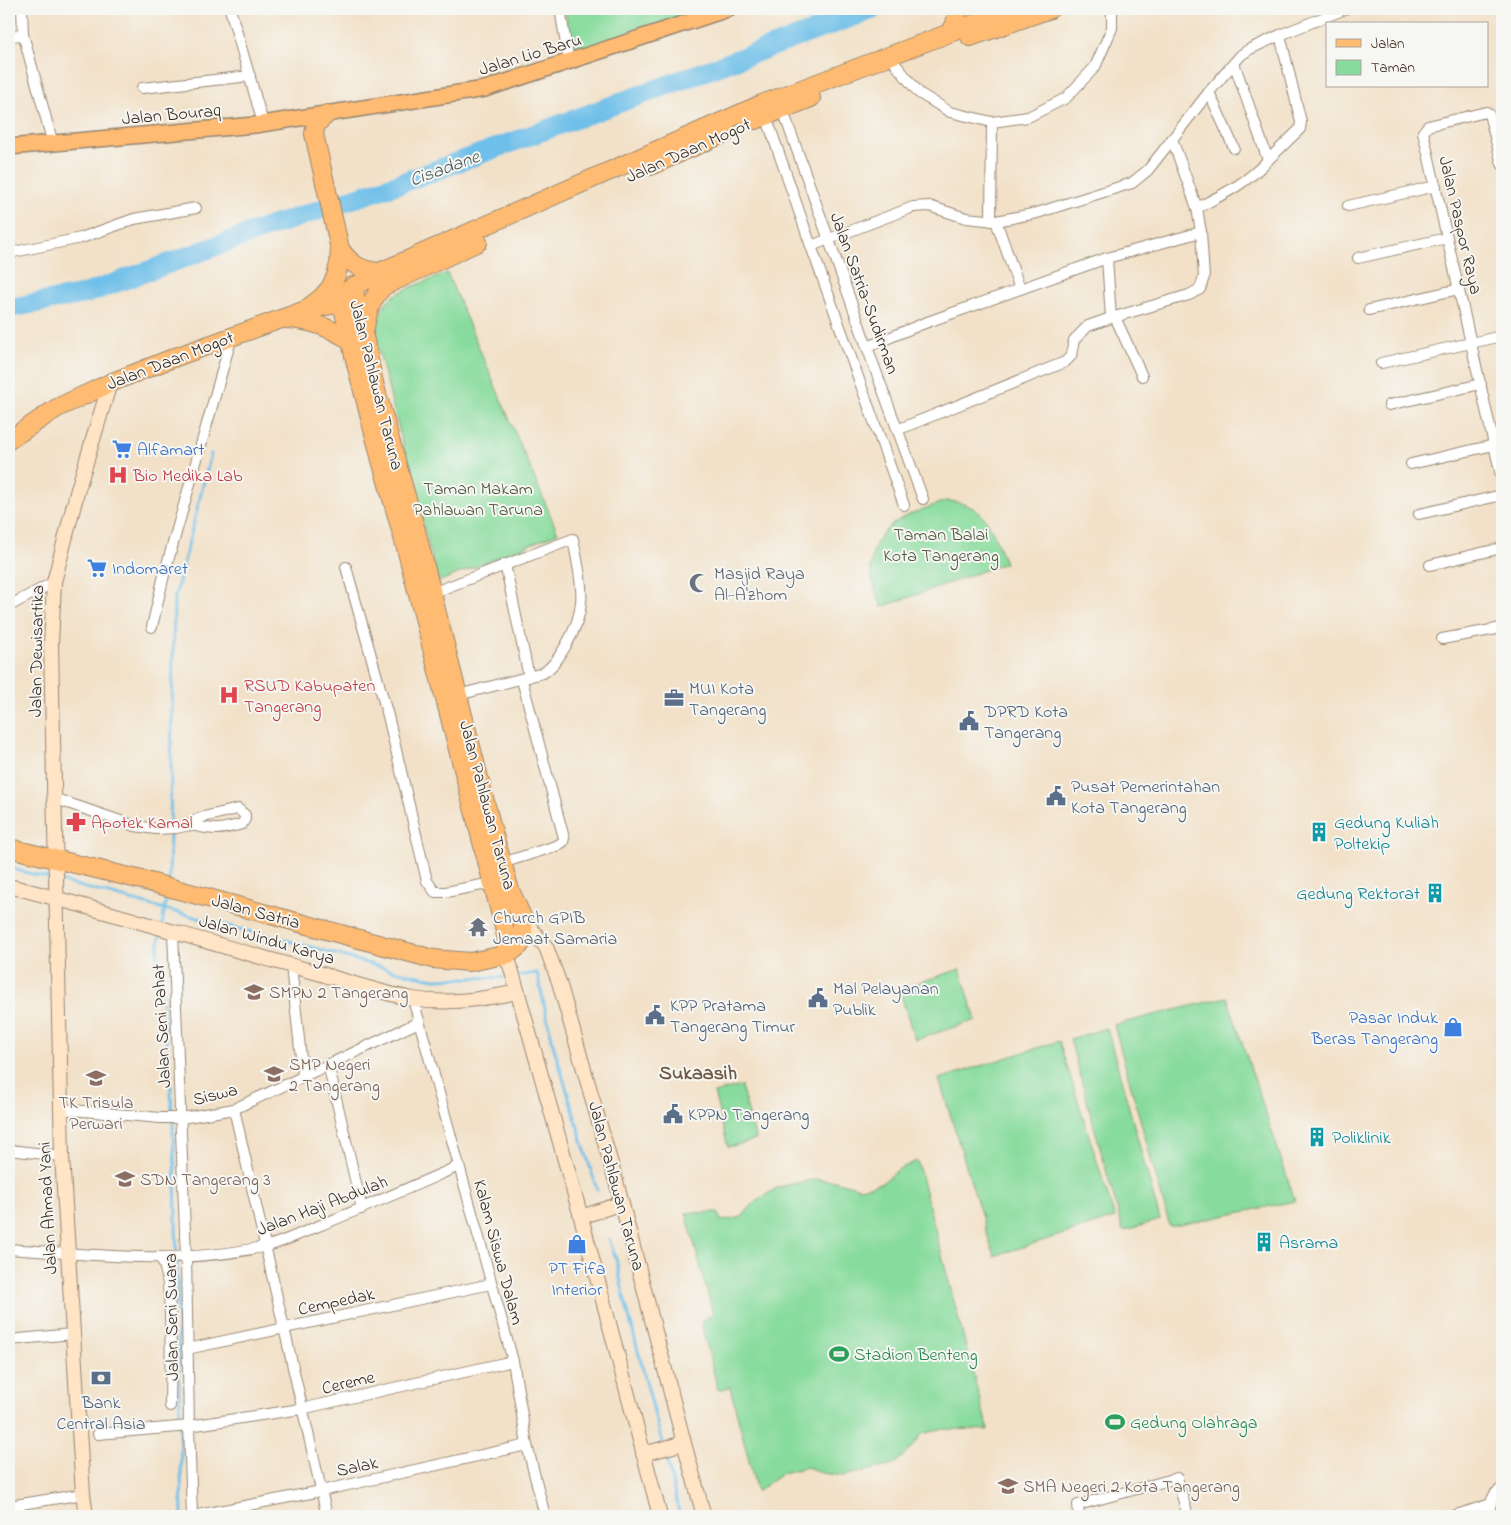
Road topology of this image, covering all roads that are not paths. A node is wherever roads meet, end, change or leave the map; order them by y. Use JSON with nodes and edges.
{"nodes":[{"id":1,"x":22,"y":9,"type":"edge"},
{"id":2,"x":230,"y":9,"type":"edge"},
{"id":3,"x":560,"y":9,"type":"edge"},
{"id":4,"x":728,"y":9,"type":"edge"},
{"id":5,"x":958,"y":9,"type":"edge"},
{"id":6,"x":1013,"y":9,"type":"edge"},
{"id":7,"x":1050,"y":9,"type":"edge"},
{"id":8,"x":1112,"y":9,"type":"edge"},
{"id":9,"x":1343,"y":9,"type":"edge"},
{"id":10,"x":985,"y":13,"type":"edge"},
{"id":11,"x":951,"y":32,"type":"junction"},
{"id":12,"x":23,"y":34,"type":"junction"},
{"id":13,"x":1280,"y":36,"type":"junction"},
{"id":14,"x":9,"y":37,"type":"edge"},
{"id":15,"x":569,"y":62,"type":"junction"},
{"id":16,"x":1234,"y":63,"type":"junction"},
{"id":17,"x":896,"y":65,"type":"junction"},
{"id":18,"x":250,"y":76,"type":"junction"},
{"id":19,"x":142,"y":88,"type":"dead end"},
{"id":20,"x":1209,"y":92,"type":"junction"},
{"id":21,"x":772,"y":107,"type":"junction"},
{"id":22,"x":332,"y":113,"type":"junction"},
{"id":23,"x":992,"y":122,"type":"junction"},
{"id":24,"x":263,"y":124,"type":"junction"},
{"id":25,"x":1172,"y":139,"type":"junction"},
{"id":26,"x":53,"y":144,"type":"junction"},
{"id":27,"x":9,"y":147,"type":"edge"},
{"id":28,"x":1234,"y":148,"type":"dead end"},
{"id":29,"x":1268,"y":160,"type":"junction"},
{"id":30,"x":1502,"y":164,"type":"edge"},
{"id":31,"x":1436,"y":186,"type":"junction"},
{"id":32,"x":1348,"y":206,"type":"dead end"},
{"id":33,"x":196,"y":208,"type":"dead end"},
{"id":34,"x":1197,"y":208,"type":"junction"},
{"id":35,"x":993,"y":221,"type":"junction"},
{"id":36,"x":1201,"y":232,"type":"junction"},
{"id":37,"x":1447,"y":238,"type":"junction"},
{"id":38,"x":828,"y":240,"type":"junction"},
{"id":39,"x":339,"y":246,"type":"junction"},
{"id":40,"x":811,"y":246,"type":"junction"},
{"id":41,"x":9,"y":253,"type":"edge"},
{"id":42,"x":1107,"y":258,"type":"junction"},
{"id":43,"x":1358,"y":258,"type":"dead end"},
{"id":44,"x":380,"y":272,"type":"junction"},
{"id":45,"x":1020,"y":289,"type":"junction"},
{"id":46,"x":1459,"y":289,"type":"junction"},
{"id":47,"x":350,"y":306,"type":"junction"},
{"id":48,"x":306,"y":310,"type":"junction"},
{"id":49,"x":1369,"y":310,"type":"dead end"},
{"id":50,"x":1113,"y":317,"type":"junction"},
{"id":51,"x":281,"y":318,"type":"junction"},
{"id":52,"x":232,"y":336,"type":"junction"},
{"id":53,"x":1502,"y":336,"type":"edge"},
{"id":54,"x":357,"y":338,"type":"junction"},
{"id":55,"x":1471,"y":343,"type":"junction"},
{"id":56,"x":867,"y":347,"type":"junction"},
{"id":57,"x":1381,"y":363,"type":"dead end"},
{"id":58,"x":1142,"y":376,"type":"dead end"},
{"id":59,"x":110,"y":383,"type":"junction"},
{"id":60,"x":1480,"y":384,"type":"junction"},
{"id":61,"x":1389,"y":405,"type":"dead end"},
{"id":62,"x":898,"y":430,"type":"junction"},
{"id":63,"x":9,"y":440,"type":"edge"},
{"id":64,"x":1498,"y":451,"type":"edge"},
{"id":65,"x":1411,"y":464,"type":"dead end"},
{"id":66,"x":1502,"y":480,"type":"edge"},
{"id":67,"x":1502,"y":495,"type":"edge"},
{"id":68,"x":923,"y":499,"type":"dead end"},
{"id":69,"x":904,"y":505,"type":"dead end"},
{"id":70,"x":1419,"y":514,"type":"dead end"},
{"id":71,"x":1502,"y":548,"type":"edge"},
{"id":72,"x":505,"y":564,"type":"junction"},
{"id":73,"x":1430,"y":565,"type":"dead end"},
{"id":74,"x":346,"y":567,"type":"dead end"},
{"id":75,"x":54,"y":582,"type":"junction"},
{"id":76,"x":432,"y":593,"type":"junction"},
{"id":77,"x":9,"y":606,"type":"edge"},
{"id":78,"x":152,"y":627,"type":"dead end"},
{"id":79,"x":1502,"y":628,"type":"edge"},
{"id":80,"x":1442,"y":639,"type":"dead end"},
{"id":81,"x":526,"y":679,"type":"junction"},
{"id":82,"x":458,"y":695,"type":"junction"},
{"id":83,"x":54,"y":795,"type":"junction"},
{"id":84,"x":190,"y":825,"type":"dead end"},
{"id":85,"x":9,"y":848,"type":"edge"},
{"id":86,"x":56,"y":862,"type":"junction"},
{"id":87,"x":502,"y":864,"type":"junction"},
{"id":88,"x":492,"y":883,"type":"junction"},
{"id":89,"x":9,"y":886,"type":"edge"},
{"id":90,"x":56,"y":896,"type":"junction"},
{"id":91,"x":522,"y":919,"type":"junction"},
{"id":92,"x":172,"y":931,"type":"junction"},
{"id":93,"x":507,"y":961,"type":"junction"},
{"id":94,"x":291,"y":966,"type":"junction"},
{"id":95,"x":517,"y":989,"type":"junction"},
{"id":96,"x":413,"y":999,"type":"junction"},
{"id":97,"x":419,"y":1022,"type":"junction"},
{"id":98,"x":328,"y":1064,"type":"junction"},
{"id":99,"x":303,"y":1076,"type":"junction"},
{"id":100,"x":61,"y":1109,"type":"junction"},
{"id":101,"x":234,"y":1109,"type":"junction"},
{"id":102,"x":179,"y":1118,"type":"junction"},
{"id":103,"x":9,"y":1150,"type":"edge"},
{"id":104,"x":62,"y":1156,"type":"junction"},
{"id":105,"x":459,"y":1166,"type":"junction"},
{"id":106,"x":622,"y":1203,"type":"junction"},
{"id":107,"x":362,"y":1209,"type":"junction"},
{"id":108,"x":581,"y":1217,"type":"junction"},
{"id":109,"x":265,"y":1247,"type":"junction"},
{"id":110,"x":9,"y":1249,"type":"edge"},
{"id":111,"x":67,"y":1253,"type":"junction"},
{"id":112,"x":161,"y":1257,"type":"junction"},
{"id":113,"x":184,"y":1258,"type":"junction"},
{"id":114,"x":491,"y":1284,"type":"junction"},
{"id":115,"x":284,"y":1328,"type":"junction"},
{"id":116,"x":72,"y":1334,"type":"junction"},
{"id":117,"x":9,"y":1340,"type":"edge"},
{"id":118,"x":187,"y":1349,"type":"junction"},
{"id":119,"x":513,"y":1362,"type":"junction"},
{"id":120,"x":170,"y":1406,"type":"dead end"},
{"id":121,"x":301,"y":1409,"type":"junction"},
{"id":122,"x":183,"y":1426,"type":"junction"},
{"id":123,"x":98,"y":1434,"type":"dead end"},
{"id":124,"x":679,"y":1444,"type":"junction"},
{"id":125,"x":527,"y":1446,"type":"junction"},
{"id":126,"x":647,"y":1453,"type":"junction"},
{"id":127,"x":1502,"y":1489,"type":"edge"},
{"id":128,"x":321,"y":1491,"type":"junction"},
{"id":129,"x":83,"y":1494,"type":"junction"},
{"id":130,"x":9,"y":1506,"type":"edge"},
{"id":131,"x":1490,"y":1510,"type":"edge"},
{"id":132,"x":86,"y":1516,"type":"edge"},
{"id":133,"x":193,"y":1516,"type":"edge"},
{"id":134,"x":327,"y":1516,"type":"edge"},
{"id":135,"x":545,"y":1516,"type":"edge"},
{"id":136,"x":660,"y":1516,"type":"edge"},
{"id":137,"x":704,"y":1516,"type":"edge"},
{"id":138,"x":1079,"y":1516,"type":"edge"},
{"id":139,"x":1188,"y":1516,"type":"edge"},
{"id":140,"x":1454,"y":1516,"type":"edge"}],
"edges":[{"from":1,"to":12,"type":"street"},
{"from":2,"to":18,"type":"street"},
{"from":3,"to":15,"type":"street"},
{"from":4,"to":15,"type":"main road","name":"Jalan Lio Baru"},
{"from":5,"to":11,"type":"highway"},
{"from":6,"to":10,"type":"highway","name":"Jalan Daan Mogot"},
{"from":7,"to":17,"type":"highway","name":"Jalan Daan Mogot"},
{"from":8,"to":23,"type":"street"},
{"from":9,"to":13,"type":"street"},
{"from":10,"to":11,"type":"highway","name":"Jalan Daan Mogot"},
{"from":11,"to":21,"type":"highway","name":"Jalan Daan Mogot"},
{"from":12,"to":14,"type":"street"},
{"from":12,"to":26,"type":"street"},
{"from":13,"to":16,"type":"street"},
{"from":13,"to":29,"type":"street"},
{"from":15,"to":22,"type":"main road","name":"Jalan Lio Baru"},
{"from":16,"to":20,"type":"street"},
{"from":16,"to":29,"type":"street"},
{"from":17,"to":21,"type":"highway","name":"Jalan Daan Mogot"},
{"from":17,"to":23,"type":"street"},
{"from":18,"to":19,"type":"street"},
{"from":18,"to":24,"type":"street"},
{"from":20,"to":25,"type":"street"},
{"from":20,"to":28,"type":"street"},
{"from":21,"to":38,"type":"street","name":"Jalan Satria-Sudirman"},
{"from":21,"to":40,"type":"street","name":"Jalan Satria-Sudirman"},
{"from":21,"to":44,"type":"highway","name":"Jalan Daan Mogot"},
{"from":21,"to":54,"type":"highway","name":"Jalan Daan Mogot"},
{"from":22,"to":24,"type":"main road","name":"Jalan Bouraq"},
{"from":22,"to":39,"type":"highway"},
{"from":23,"to":35,"type":"street"},
{"from":24,"to":26,"type":"main road","name":"Jalan Bouraq"},
{"from":25,"to":34,"type":"street"},
{"from":25,"to":35,"type":"street"},
{"from":26,"to":27,"type":"main road","name":"Jalan Bouraq"},
{"from":29,"to":34,"type":"street"},
{"from":30,"to":31,"type":"street","name":"Jalan Paspor Raya"},
{"from":31,"to":32,"type":"street"},
{"from":31,"to":37,"type":"street","name":"Jalan Paspor Raya"},
{"from":33,"to":41,"type":"street"},
{"from":34,"to":36,"type":"street"},
{"from":35,"to":38,"type":"street"},
{"from":35,"to":45,"type":"street"},
{"from":36,"to":42,"type":"street"},
{"from":36,"to":50,"type":"street"},
{"from":37,"to":43,"type":"street"},
{"from":37,"to":46,"type":"street","name":"Jalan Paspor Raya"},
{"from":38,"to":40,"type":"street"},
{"from":38,"to":56,"type":"street","name":"Jalan Satria-Sudirman"},
{"from":39,"to":44,"type":"highway"},
{"from":39,"to":48,"type":"highway"},
{"from":40,"to":69,"type":"street","name":"Jalan Satria-Sudirman"},
{"from":42,"to":45,"type":"street"},
{"from":42,"to":50,"type":"street"},
{"from":44,"to":47,"type":"highway","name":"Jalan Daan Mogot"},
{"from":45,"to":56,"type":"street"},
{"from":46,"to":49,"type":"street"},
{"from":46,"to":55,"type":"street","name":"Jalan Paspor Raya"},
{"from":47,"to":48,"type":"highway","name":"Jalan Daan Mogot"},
{"from":47,"to":54,"type":"highway","name":"Jalan Pahlawan Taruna"},
{"from":48,"to":51,"type":"highway","name":"Jalan Daan Mogot"},
{"from":50,"to":58,"type":"street"},
{"from":50,"to":62,"type":"street"},
{"from":51,"to":52,"type":"highway","name":"Jalan Daan Mogot"},
{"from":51,"to":54,"type":"highway"},
{"from":52,"to":59,"type":"highway","name":"Jalan Daan Mogot"},
{"from":52,"to":78,"type":"street"},
{"from":53,"to":55,"type":"street"},
{"from":54,"to":76,"type":"highway","name":"Jalan Pahlawan Taruna"},
{"from":54,"to":88,"type":"highway","name":"Jalan Pahlawan Taruna"},
{"from":55,"to":57,"type":"street"},
{"from":55,"to":60,"type":"street","name":"Jalan Paspor Raya"},
{"from":56,"to":62,"type":"street","name":"Jalan Satria-Sudirman"},
{"from":59,"to":63,"type":"highway","name":"Jalan Daan Mogot"},
{"from":59,"to":75,"type":"main road","name":"Jalan Dewisartika"},
{"from":60,"to":61,"type":"street"},
{"from":60,"to":64,"type":"street","name":"Jalan Paspor Raya"},
{"from":62,"to":68,"type":"street","name":"Jalan Satria-Sudirman"},
{"from":64,"to":65,"type":"street"},
{"from":64,"to":66,"type":"street","name":"Jalan Paspor Raya"},
{"from":67,"to":70,"type":"street"},
{"from":71,"to":73,"type":"street"},
{"from":72,"to":76,"type":"street"},
{"from":72,"to":81,"type":"street"},
{"from":72,"to":81,"type":"street"},
{"from":74,"to":88,"type":"street"},
{"from":75,"to":77,"type":"street"},
{"from":75,"to":83,"type":"main road","name":"Jalan Dewisartika"},
{"from":76,"to":82,"type":"highway","name":"Jalan Pahlawan Taruna"},
{"from":79,"to":80,"type":"street"},
{"from":81,"to":82,"type":"street"},
{"from":81,"to":87,"type":"street"},
{"from":82,"to":87,"type":"highway","name":"Jalan Pahlawan Taruna"},
{"from":83,"to":84,"type":"street"},
{"from":83,"to":86,"type":"main road","name":"Jalan Dewisartika"},
{"from":85,"to":86,"type":"highway","name":"Jalan Satria"},
{"from":86,"to":90,"type":"main road","name":"Jalan Dewisartika"},
{"from":86,"to":93,"type":"highway","name":"Jalan Satria"},
{"from":87,"to":91,"type":"highway","name":"Jalan Pahlawan Taruna"},
{"from":88,"to":93,"type":"highway","name":"Jalan Pahlawan Taruna"},
{"from":89,"to":90,"type":"main road","name":"Jalan Windu Karya"},
{"from":90,"to":92,"type":"main road","name":"Jalan Windu Karya"},
{"from":90,"to":100,"type":"main road","name":"Jalan Ahmad Yani"},
{"from":91,"to":93,"type":"highway"},
{"from":91,"to":106,"type":"main road","name":"Jalan Pahlawan Taruna"},
{"from":92,"to":94,"type":"main road","name":"Jalan Windu Karya"},
{"from":92,"to":102,"type":"street","name":"Jalan Seni Pahat"},
{"from":93,"to":95,"type":"main road"},
{"from":94,"to":96,"type":"main road","name":"Jalan Windu Karya"},
{"from":94,"to":99,"type":"street"},
{"from":95,"to":96,"type":"main road","name":"Jalan Windu Karya"},
{"from":95,"to":108,"type":"main road"},
{"from":96,"to":97,"type":"street","name":"Kalam Siswa Dalam"},
{"from":97,"to":98,"type":"street","name":"Siswa"},
{"from":97,"to":105,"type":"street","name":"Kalam Siswa Dalam"},
{"from":98,"to":99,"type":"street","name":"Siswa"},
{"from":98,"to":107,"type":"street"},
{"from":99,"to":101,"type":"street","name":"Siswa"},
{"from":100,"to":102,"type":"street","name":"Siswa"},
{"from":100,"to":104,"type":"main road","name":"Jalan Ahmad Yani"},
{"from":101,"to":102,"type":"street","name":"Siswa"},
{"from":101,"to":109,"type":"street"},
{"from":102,"to":113,"type":"street","name":"Jalan Seni Suara"},
{"from":103,"to":104,"type":"street"},
{"from":104,"to":111,"type":"main road","name":"Jalan Ahmad Yani"},
{"from":105,"to":107,"type":"street","name":"Jalan Haji Abdulah"},
{"from":105,"to":114,"type":"street","name":"Kalam Siswa Dalam"},
{"from":106,"to":108,"type":"main road"},
{"from":106,"to":124,"type":"main road","name":"Jalan Pahlawan Taruna"},
{"from":107,"to":109,"type":"street","name":"Jalan Haji Abdulah"},
{"from":108,"to":126,"type":"main road"},
{"from":109,"to":113,"type":"street","name":"Jalan Haji Abdulah"},
{"from":109,"to":115,"type":"street"},
{"from":110,"to":111,"type":"street","name":"Jalan Haji Abdulah"},
{"from":111,"to":112,"type":"street","name":"Jalan Haji Abdulah"},
{"from":111,"to":116,"type":"main road","name":"Jalan Ahmad Yani"},
{"from":112,"to":113,"type":"street","name":"Jalan Haji Abdulah"},
{"from":112,"to":120,"type":"street"},
{"from":113,"to":118,"type":"street","name":"Jalan Seni Suara"},
{"from":114,"to":115,"type":"street","name":"Cempedak"},
{"from":114,"to":119,"type":"street","name":"Kalam Siswa Dalam"},
{"from":115,"to":118,"type":"street","name":"Cempedak"},
{"from":115,"to":121,"type":"street"},
{"from":116,"to":117,"type":"street"},
{"from":116,"to":129,"type":"main road","name":"Jalan Ahmad Yani"},
{"from":118,"to":122,"type":"street","name":"Jalan Seni Suara"},
{"from":119,"to":121,"type":"street","name":"Cereme"},
{"from":119,"to":125,"type":"street","name":"Kalam Siswa Dalam"},
{"from":121,"to":122,"type":"street","name":"Cereme"},
{"from":121,"to":128,"type":"street"},
{"from":122,"to":123,"type":"street","name":"Cereme"},
{"from":122,"to":133,"type":"street","name":"Jalan Seni Suara"},
{"from":124,"to":126,"type":"main road"},
{"from":124,"to":137,"type":"main road","name":"Jalan Pahlawan Taruna"},
{"from":125,"to":128,"type":"street","name":"Salak"},
{"from":125,"to":135,"type":"street","name":"Kalam Siswa Dalam"},
{"from":126,"to":136,"type":"main road"},
{"from":127,"to":131,"type":"street"},
{"from":128,"to":133,"type":"street","name":"Salak"},
{"from":128,"to":134,"type":"street"},
{"from":129,"to":130,"type":"street"},
{"from":129,"to":132,"type":"main road","name":"Jalan Ahmad Yani"},
{"from":131,"to":140,"type":"street"},
{"from":138,"to":139,"type":"street"}]}
